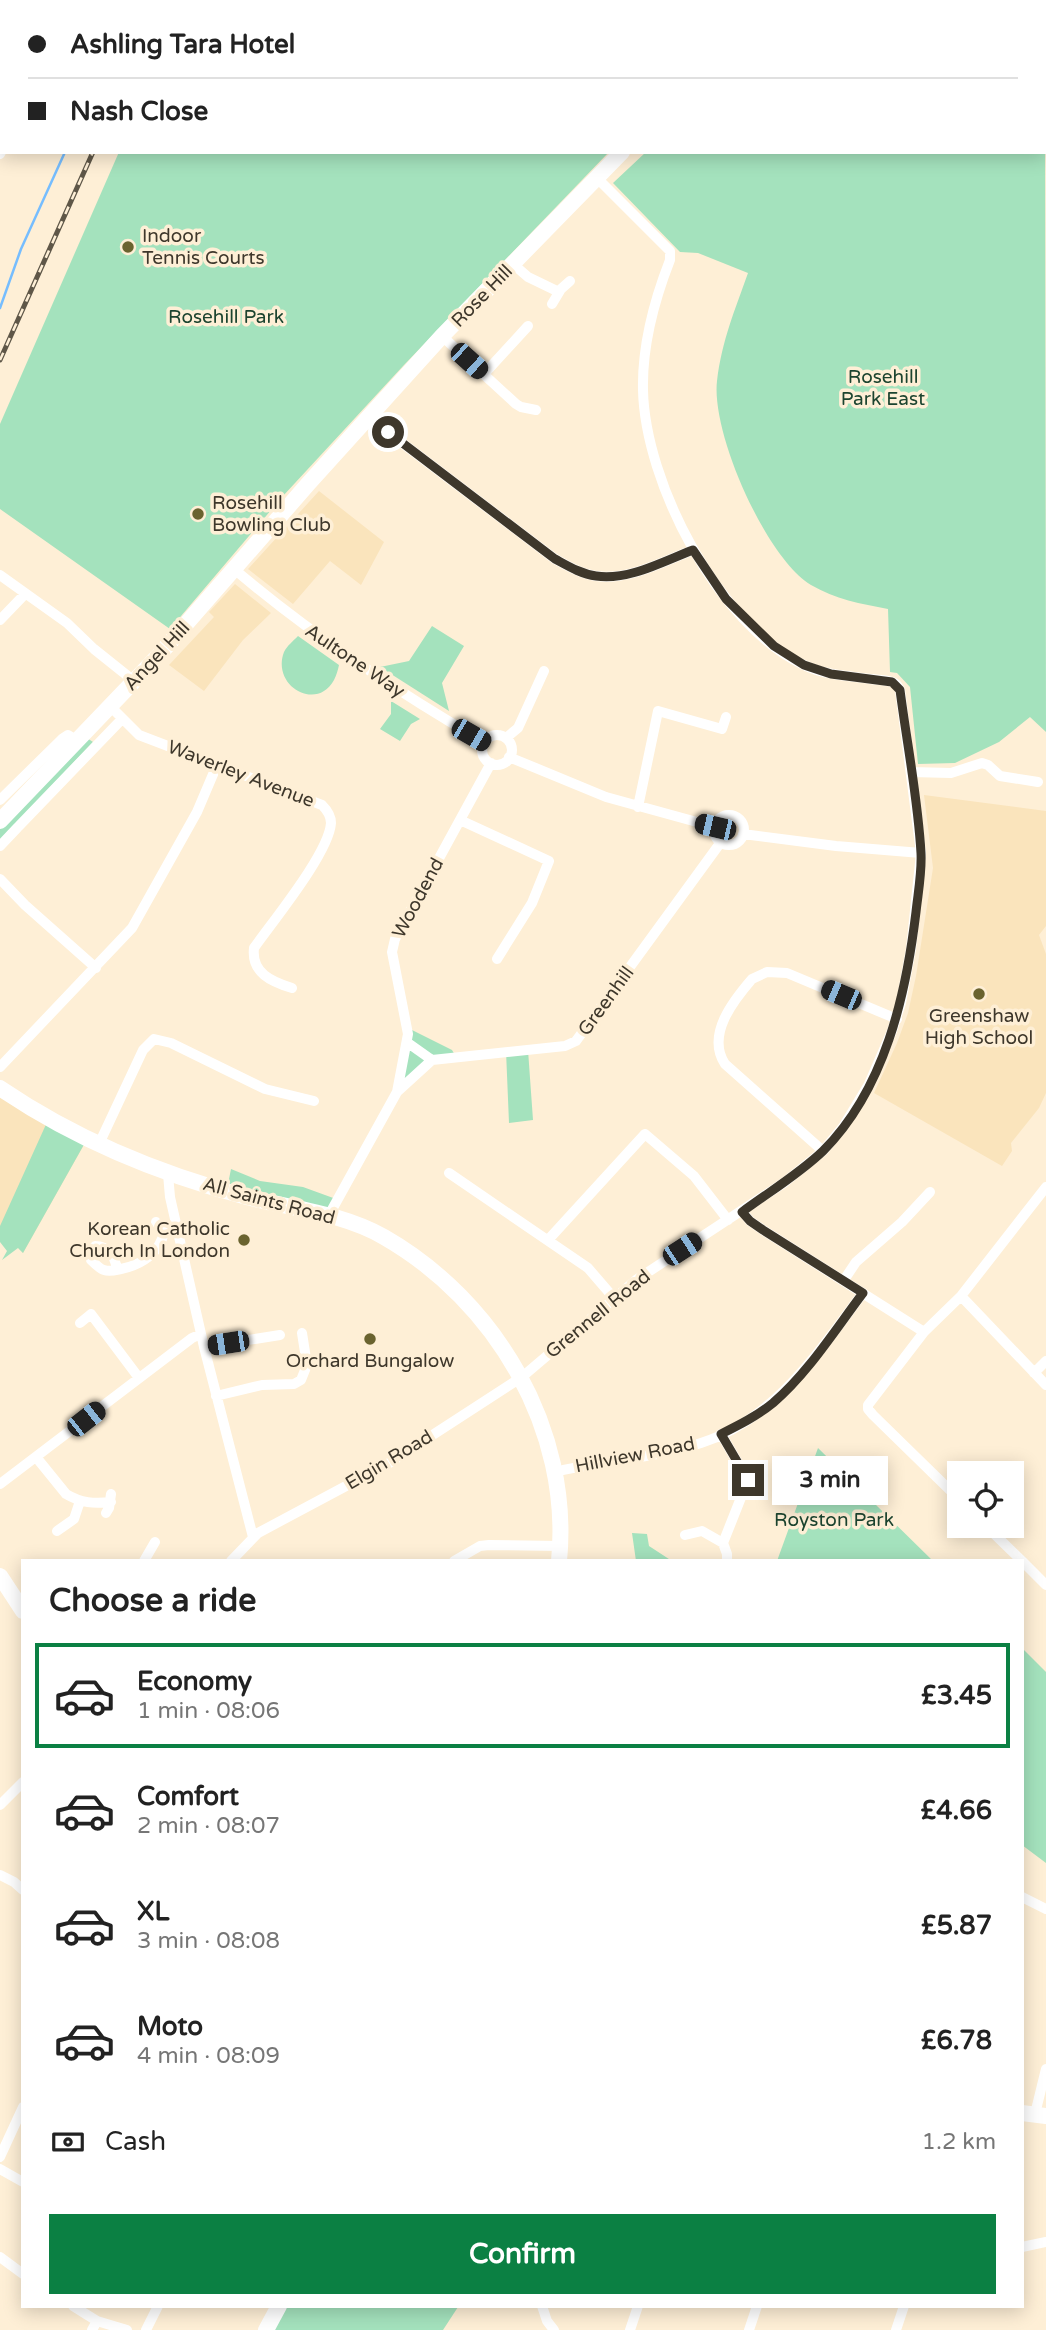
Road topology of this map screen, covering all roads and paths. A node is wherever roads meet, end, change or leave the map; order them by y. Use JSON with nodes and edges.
{"nodes":[{"id":1,"x":620,"y":154,"type":"edge"},
{"id":2,"x":596,"y":177,"type":"junction"},
{"id":3,"x":513,"y":264,"type":"junction"},
{"id":4,"x":570,"y":281,"type":"dead end"},
{"id":5,"x":559,"y":292,"type":"junction"},
{"id":6,"x":552,"y":304,"type":"dead end"},
{"id":7,"x":528,"y":327,"type":"dead end"},
{"id":8,"x":442,"y":336,"type":"junction"},
{"id":9,"x":484,"y":374,"type":"junction"},
{"id":10,"x":536,"y":410,"type":"dead end"},
{"id":11,"x":368,"y":416,"type":"junction"},
{"id":12,"x":693,"y":550,"type":"junction"},
{"id":13,"x":234,"y":569,"type":"junction"},
{"id":14,"x":0,"y":575,"type":"edge"},
{"id":15,"x":25,"y":594,"type":"junction"},
{"id":16,"x":0,"y":620,"type":"edge"},
{"id":17,"x":544,"y":671,"type":"dead end"},
{"id":18,"x":134,"y":681,"type":"junction"},
{"id":19,"x":110,"y":706,"type":"junction"},
{"id":20,"x":726,"y":716,"type":"dead end"},
{"id":21,"x":122,"y":719,"type":"junction"},
{"id":22,"x":506,"y":738,"type":"junction"},
{"id":23,"x":78,"y":741,"type":"junction"},
{"id":24,"x":484,"y":742,"type":"junction"},
{"id":25,"x":509,"y":758,"type":"junction"},
{"id":26,"x":491,"y":763,"type":"junction"},
{"id":27,"x":217,"y":765,"type":"junction"},
{"id":28,"x":911,"y":772,"type":"junction"},
{"id":29,"x":1038,"y":782,"type":"dead end"},
{"id":30,"x":0,"y":800,"type":"edge"},
{"id":31,"x":638,"y":807,"type":"junction"},
{"id":32,"x":460,"y":820,"type":"junction"},
{"id":33,"x":0,"y":821,"type":"edge"},
{"id":34,"x":715,"y":827,"type":"junction"},
{"id":35,"x":743,"y":834,"type":"junction"},
{"id":36,"x":721,"y":842,"type":"junction"},
{"id":37,"x":0,"y":846,"type":"edge"},
{"id":38,"x":921,"y":853,"type":"junction"},
{"id":39,"x":0,"y":879,"type":"edge"},
{"id":40,"x":497,"y":959,"type":"dead end"},
{"id":41,"x":96,"y":968,"type":"junction"},
{"id":42,"x":292,"y":988,"type":"dead end"},
{"id":43,"x":897,"y":1018,"type":"junction"},
{"id":44,"x":408,"y":1042,"type":"junction"},
{"id":45,"x":432,"y":1060,"type":"junction"},
{"id":46,"x":0,"y":1068,"type":"edge"},
{"id":47,"x":0,"y":1088,"type":"edge"},
{"id":48,"x":397,"y":1092,"type":"junction"},
{"id":49,"x":314,"y":1101,"type":"dead end"},
{"id":50,"x":99,"y":1144,"type":"junction"},
{"id":51,"x":823,"y":1151,"type":"junction"},
{"id":52,"x":449,"y":1173,"type":"dead end"},
{"id":53,"x":168,"y":1174,"type":"junction"},
{"id":54,"x":1046,"y":1187,"type":"edge"},
{"id":55,"x":929,"y":1192,"type":"dead end"},
{"id":56,"x":742,"y":1212,"type":"junction"},
{"id":57,"x":329,"y":1215,"type":"junction"},
{"id":58,"x":728,"y":1220,"type":"junction"},
{"id":59,"x":156,"y":1223,"type":"dead end"},
{"id":60,"x":177,"y":1228,"type":"junction"},
{"id":61,"x":164,"y":1232,"type":"junction"},
{"id":62,"x":548,"y":1240,"type":"junction"},
{"id":63,"x":117,"y":1269,"type":"dead end"},
{"id":64,"x":844,"y":1280,"type":"junction"},
{"id":65,"x":863,"y":1293,"type":"junction"},
{"id":66,"x":961,"y":1296,"type":"junction"},
{"id":67,"x":614,"y":1297,"type":"junction"},
{"id":68,"x":80,"y":1323,"type":"dead end"},
{"id":69,"x":250,"y":1327,"type":"dead end"},
{"id":70,"x":924,"y":1332,"type":"junction"},
{"id":71,"x":302,"y":1333,"type":"dead end"},
{"id":72,"x":201,"y":1334,"type":"junction"},
{"id":73,"x":280,"y":1335,"type":"dead end"},
{"id":74,"x":253,"y":1339,"type":"junction"},
{"id":75,"x":204,"y":1347,"type":"junction"},
{"id":76,"x":1046,"y":1361,"type":"edge"},
{"id":77,"x":1034,"y":1373,"type":"junction"},
{"id":78,"x":522,"y":1377,"type":"junction"},
{"id":79,"x":139,"y":1378,"type":"junction"},
{"id":80,"x":1046,"y":1385,"type":"edge"},
{"id":81,"x":216,"y":1396,"type":"junction"},
{"id":82,"x":721,"y":1434,"type":"junction"},
{"id":83,"x":36,"y":1457,"type":"junction"},
{"id":84,"x":554,"y":1472,"type":"junction"},
{"id":85,"x":0,"y":1484,"type":"edge"},
{"id":86,"x":947,"y":1487,"type":"edge"},
{"id":87,"x":80,"y":1501,"type":"junction"},
{"id":88,"x":106,"y":1513,"type":"dead end"},
{"id":89,"x":57,"y":1531,"type":"dead end"},
{"id":90,"x":685,"y":1535,"type":"dead end"},
{"id":91,"x":253,"y":1537,"type":"junction"},
{"id":92,"x":998,"y":1538,"type":"edge"},
{"id":93,"x":155,"y":1542,"type":"dead end"},
{"id":94,"x":723,"y":1543,"type":"junction"},
{"id":95,"x":560,"y":1553,"type":"edge"},
{"id":96,"x":145,"y":1559,"type":"edge"},
{"id":97,"x":233,"y":1559,"type":"edge"},
{"id":98,"x":457,"y":1559,"type":"edge"},
{"id":99,"x":727,"y":1559,"type":"edge"},
{"id":100,"x":1020,"y":1559,"type":"edge"},
{"id":101,"x":1024,"y":1563,"type":"edge"},
{"id":102,"x":0,"y":1576,"type":"edge"},
{"id":103,"x":1046,"y":1585,"type":"edge"},
{"id":104,"x":21,"y":1608,"type":"edge"},
{"id":105,"x":21,"y":1784,"type":"edge"},
{"id":106,"x":0,"y":1805,"type":"edge"},
{"id":107,"x":0,"y":1875,"type":"edge"},
{"id":108,"x":21,"y":1888,"type":"edge"},
{"id":109,"x":1024,"y":1898,"type":"edge"},
{"id":110,"x":1046,"y":1909,"type":"edge"},
{"id":111,"x":1046,"y":2069,"type":"edge"},
{"id":112,"x":21,"y":2111,"type":"edge"},
{"id":113,"x":1034,"y":2114,"type":"edge"},
{"id":114,"x":0,"y":2157,"type":"edge"},
{"id":115,"x":0,"y":2169,"type":"edge"},
{"id":116,"x":21,"y":2181,"type":"edge"},
{"id":117,"x":1046,"y":2242,"type":"edge"},
{"id":118,"x":1024,"y":2247,"type":"edge"},
{"id":119,"x":0,"y":2257,"type":"edge"},
{"id":120,"x":21,"y":2273,"type":"edge"},
{"id":121,"x":75,"y":2308,"type":"edge"},
{"id":122,"x":157,"y":2308,"type":"edge"},
{"id":123,"x":278,"y":2308,"type":"edge"},
{"id":124,"x":543,"y":2308,"type":"edge"},
{"id":125,"x":637,"y":2308,"type":"edge"},
{"id":126,"x":756,"y":2308,"type":"edge"},
{"id":127,"x":903,"y":2308,"type":"edge"},
{"id":128,"x":94,"y":2326,"type":"edge"},
{"id":129,"x":127,"y":2330,"type":"edge"},
{"id":130,"x":146,"y":2330,"type":"edge"},
{"id":131,"x":266,"y":2330,"type":"edge"},
{"id":132,"x":554,"y":2330,"type":"edge"},
{"id":133,"x":630,"y":2330,"type":"edge"},
{"id":134,"x":749,"y":2330,"type":"edge"},
{"id":135,"x":896,"y":2330,"type":"edge"}],
"edges":[{"from":1,"to":2,"type":"main road","name":"Rose Hill"},
{"from":2,"to":3,"type":"main road","name":"Rose Hill"},
{"from":2,"to":12,"type":"street"},
{"from":3,"to":5,"type":"street"},
{"from":3,"to":8,"type":"main road","name":"Rose Hill"},
{"from":4,"to":5,"type":"street"},
{"from":5,"to":6,"type":"street"},
{"from":7,"to":9,"type":"street"},
{"from":8,"to":9,"type":"street"},
{"from":8,"to":11,"type":"main road","name":"Rose Hill"},
{"from":9,"to":10,"type":"street"},
{"from":11,"to":12,"type":"street"},
{"from":11,"to":13,"type":"main road","name":"Rose Hill"},
{"from":12,"to":28,"type":"street","name":"Grennell Road"},
{"from":13,"to":18,"type":"main road","name":"Angel Hill"},
{"from":13,"to":24,"type":"street","name":"Aultone Way"},
{"from":14,"to":15,"type":"street"},
{"from":15,"to":16,"type":"street"},
{"from":15,"to":18,"type":"street"},
{"from":17,"to":22,"type":"street"},
{"from":18,"to":19,"type":"main road","name":"Angel Hill"},
{"from":19,"to":21,"type":"street","name":"Waverley Avenue"},
{"from":19,"to":23,"type":"main road","name":"Angel Hill"},
{"from":20,"to":31,"type":"street"},
{"from":21,"to":27,"type":"street","name":"Waverley Avenue"},
{"from":21,"to":37,"type":"street"},
{"from":22,"to":24,"type":"street"},
{"from":22,"to":25,"type":"street"},
{"from":23,"to":30,"type":"street","name":"Angel Hill"},
{"from":23,"to":33,"type":"main road","name":"Angel Hill"},
{"from":24,"to":26,"type":"street"},
{"from":25,"to":26,"type":"street"},
{"from":25,"to":31,"type":"street"},
{"from":26,"to":32,"type":"street","name":"Woodend"},
{"from":27,"to":41,"type":"street"},
{"from":27,"to":42,"type":"street","name":"Waverley Avenue"},
{"from":28,"to":29,"type":"street"},
{"from":28,"to":38,"type":"street","name":"Grennell Road"},
{"from":31,"to":34,"type":"street"},
{"from":32,"to":40,"type":"street"},
{"from":32,"to":44,"type":"street","name":"Woodend"},
{"from":34,"to":35,"type":"street"},
{"from":34,"to":36,"type":"street"},
{"from":35,"to":36,"type":"street"},
{"from":35,"to":38,"type":"street"},
{"from":36,"to":45,"type":"street","name":"Greenhill"},
{"from":38,"to":43,"type":"street","name":"Grennell Road"},
{"from":39,"to":41,"type":"street"},
{"from":41,"to":46,"type":"street"},
{"from":43,"to":51,"type":"street","name":"Grennell Road"},
{"from":43,"to":51,"type":"street"},
{"from":44,"to":45,"type":"street"},
{"from":44,"to":48,"type":"street","name":"Woodend"},
{"from":45,"to":48,"type":"street","name":"Woodend"},
{"from":47,"to":50,"type":"main road","name":"All Saints Road"},
{"from":48,"to":57,"type":"street","name":"Woodend"},
{"from":49,"to":50,"type":"street"},
{"from":50,"to":53,"type":"main road","name":"All Saints Road"},
{"from":51,"to":56,"type":"street","name":"Grennell Road"},
{"from":52,"to":62,"type":"street"},
{"from":53,"to":57,"type":"main road","name":"All Saints Road"},
{"from":53,"to":60,"type":"street"},
{"from":54,"to":66,"type":"street"},
{"from":55,"to":64,"type":"street"},
{"from":56,"to":58,"type":"street","name":"Grennell Road"},
{"from":56,"to":64,"type":"street"},
{"from":57,"to":78,"type":"main road","name":"All Saints Road"},
{"from":58,"to":62,"type":"street"},
{"from":58,"to":67,"type":"street","name":"Grennell Road"},
{"from":59,"to":61,"type":"street"},
{"from":60,"to":61,"type":"street"},
{"from":60,"to":72,"type":"street"},
{"from":61,"to":63,"type":"street"},
{"from":62,"to":67,"type":"street"},
{"from":64,"to":65,"type":"street"},
{"from":65,"to":70,"type":"street"},
{"from":65,"to":82,"type":"street","name":"Hillview Road"},
{"from":66,"to":70,"type":"street"},
{"from":66,"to":77,"type":"street"},
{"from":67,"to":78,"type":"street","name":"Grennell Road"},
{"from":68,"to":79,"type":"street"},
{"from":69,"to":74,"type":"street"},
{"from":70,"to":86,"type":"street"},
{"from":71,"to":81,"type":"street"},
{"from":72,"to":75,"type":"street"},
{"from":72,"to":79,"type":"street"},
{"from":73,"to":74,"type":"street"},
{"from":74,"to":75,"type":"street"},
{"from":75,"to":81,"type":"street"},
{"from":76,"to":77,"type":"street"},
{"from":77,"to":80,"type":"street"},
{"from":78,"to":84,"type":"main road","name":"All Saints Road"},
{"from":78,"to":91,"type":"street","name":"Elgin Road"},
{"from":79,"to":83,"type":"street"},
{"from":81,"to":91,"type":"street"},
{"from":82,"to":84,"type":"street","name":"Hillview Road"},
{"from":82,"to":94,"type":"street"},
{"from":83,"to":85,"type":"street"},
{"from":83,"to":87,"type":"street"},
{"from":84,"to":95,"type":"main road","name":"All Saints Road"},
{"from":87,"to":88,"type":"street"},
{"from":87,"to":89,"type":"street"},
{"from":90,"to":94,"type":"street"},
{"from":91,"to":97,"type":"street","name":"Elgin Road"},
{"from":92,"to":100,"type":"street"},
{"from":93,"to":96,"type":"street"},
{"from":94,"to":99,"type":"street"},
{"from":95,"to":98,"type":"street"},
{"from":101,"to":103,"type":"street"},
{"from":102,"to":104,"type":"main road"},
{"from":105,"to":106,"type":"street"},
{"from":107,"to":108,"type":"street"},
{"from":109,"to":110,"type":"street"},
{"from":111,"to":113,"type":"street"},
{"from":112,"to":114,"type":"street"},
{"from":115,"to":116,"type":"street"},
{"from":117,"to":118,"type":"street"},
{"from":119,"to":120,"type":"street"},
{"from":121,"to":128,"type":"street"},
{"from":122,"to":130,"type":"street"},
{"from":123,"to":131,"type":"main road"},
{"from":124,"to":132,"type":"street"},
{"from":125,"to":133,"type":"street"},
{"from":126,"to":134,"type":"street"},
{"from":127,"to":135,"type":"street"},
{"from":128,"to":129,"type":"street"}]}
